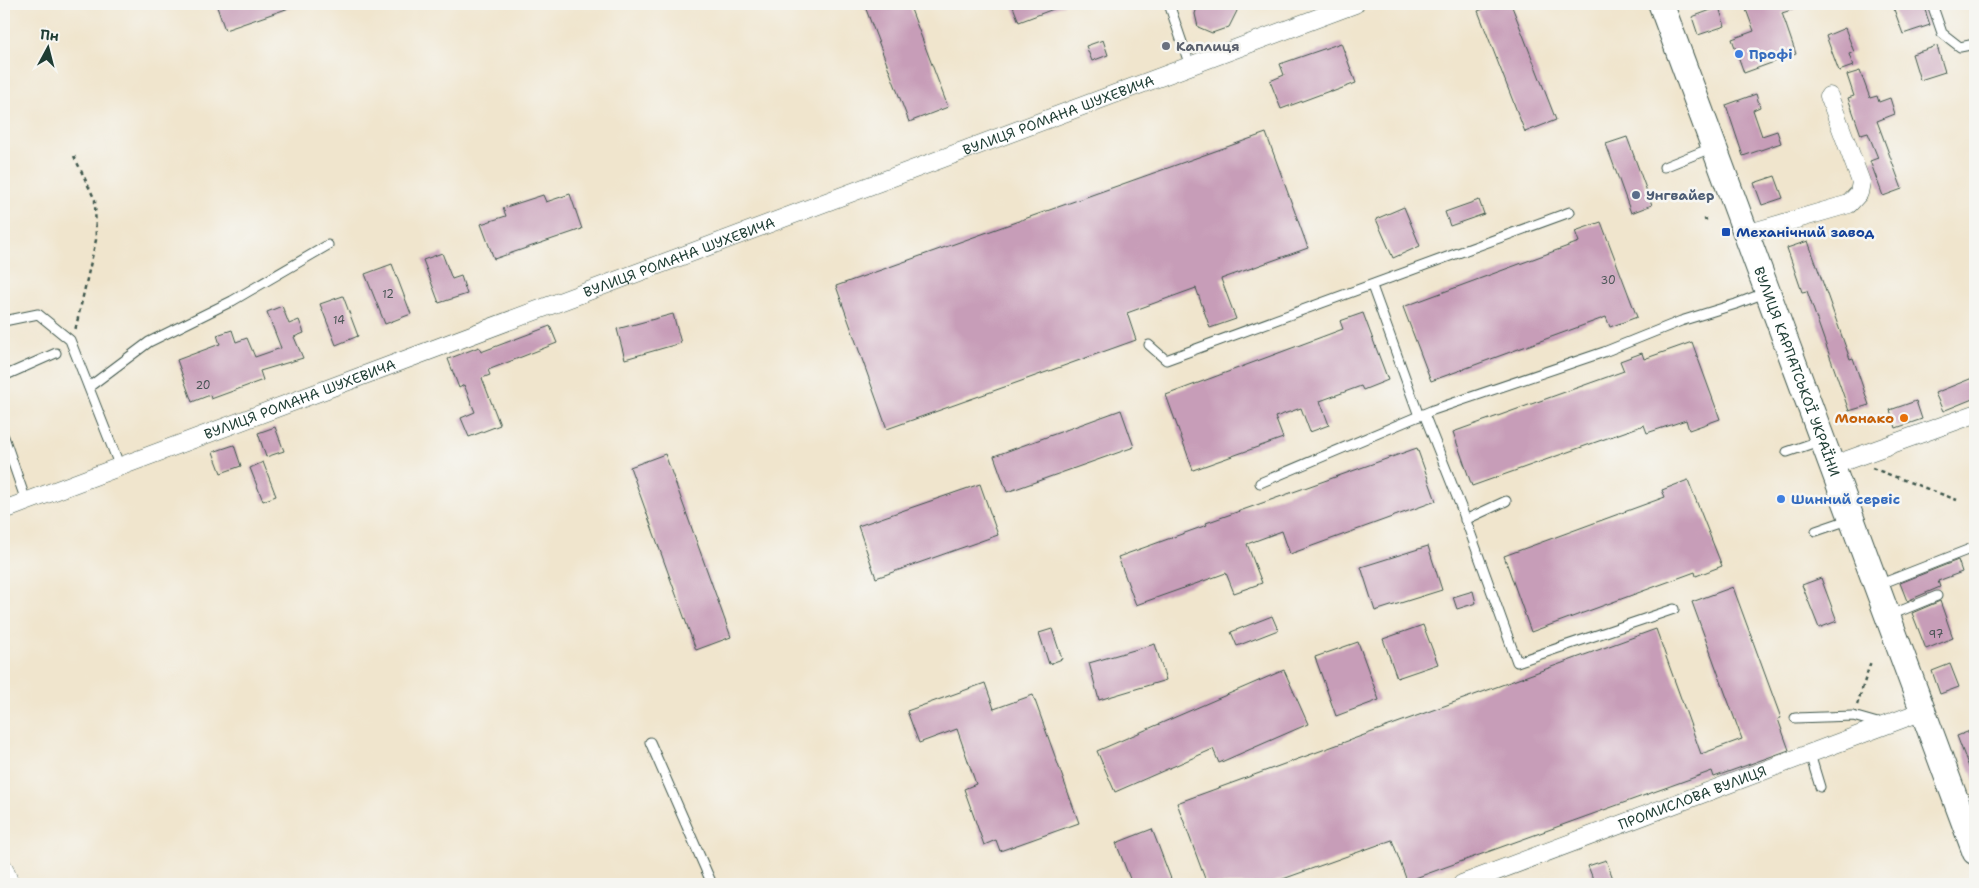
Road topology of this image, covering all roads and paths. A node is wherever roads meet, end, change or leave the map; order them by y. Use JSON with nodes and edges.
{"nodes":[{"id":1,"x":1169,"y":4,"type":"edge"},
{"id":2,"x":1356,"y":4,"type":"edge"},
{"id":3,"x":1662,"y":4,"type":"edge"},
{"id":4,"x":1932,"y":4,"type":"edge"},
{"id":5,"x":1975,"y":44,"type":"edge"},
{"id":6,"x":1190,"y":66,"type":"junction"},
{"id":7,"x":1829,"y":96,"type":"dead end"},
{"id":8,"x":1714,"y":147,"type":"junction"},
{"id":9,"x":74,"y":156,"type":"dead end"},
{"id":10,"x":1664,"y":167,"type":"dead end"},
{"id":11,"x":1570,"y":212,"type":"dead end"},
{"id":12,"x":1746,"y":234,"type":"junction"},
{"id":13,"x":328,"y":245,"type":"dead end"},
{"id":14,"x":1372,"y":286,"type":"junction"},
{"id":15,"x":1767,"y":292,"type":"junction"},
{"id":16,"x":4,"y":321,"type":"edge"},
{"id":17,"x":72,"y":344,"type":"junction"},
{"id":18,"x":1149,"y":345,"type":"dead end"},
{"id":19,"x":56,"y":353,"type":"dead end"},
{"id":20,"x":4,"y":376,"type":"edge"},
{"id":21,"x":89,"y":387,"type":"junction"},
{"id":22,"x":1975,"y":414,"type":"edge"},
{"id":23,"x":1421,"y":415,"type":"junction"},
{"id":24,"x":4,"y":437,"type":"edge"},
{"id":25,"x":1822,"y":440,"type":"junction"},
{"id":26,"x":1787,"y":452,"type":"dead end"},
{"id":27,"x":1831,"y":466,"type":"junction"},
{"id":28,"x":1866,"y":466,"type":"dead end"},
{"id":29,"x":120,"y":467,"type":"junction"},
{"id":30,"x":1260,"y":484,"type":"dead end"},
{"id":31,"x":1958,"y":500,"type":"dead end"},
{"id":32,"x":26,"y":501,"type":"junction"},
{"id":33,"x":1506,"y":501,"type":"dead end"},
{"id":34,"x":4,"y":510,"type":"edge"},
{"id":35,"x":1851,"y":518,"type":"junction"},
{"id":36,"x":1465,"y":520,"type":"junction"},
{"id":37,"x":1816,"y":531,"type":"dead end"},
{"id":38,"x":1975,"y":546,"type":"edge"},
{"id":39,"x":1876,"y":585,"type":"junction"},
{"id":40,"x":1937,"y":596,"type":"dead end"},
{"id":41,"x":1674,"y":609,"type":"dead end"},
{"id":42,"x":1888,"y":616,"type":"junction"},
{"id":43,"x":1871,"y":661,"type":"dead end"},
{"id":44,"x":1923,"y":711,"type":"junction"},
{"id":45,"x":1853,"y":716,"type":"junction"},
{"id":46,"x":1795,"y":718,"type":"dead end"},
{"id":47,"x":1885,"y":725,"type":"junction"},
{"id":48,"x":650,"y":742,"type":"dead end"},
{"id":49,"x":1810,"y":754,"type":"junction"},
{"id":50,"x":1820,"y":787,"type":"dead end"},
{"id":51,"x":1970,"y":821,"type":"edge"},
{"id":52,"x":1975,"y":852,"type":"edge"},
{"id":53,"x":4,"y":868,"type":"edge"},
{"id":54,"x":10,"y":884,"type":"edge"},
{"id":55,"x":712,"y":884,"type":"edge"},
{"id":56,"x":1462,"y":884,"type":"edge"}],
"edges":[{"from":1,"to":6,"type":"lane"},
{"from":2,"to":6,"type":"street","name":"ВУЛИЦЯ РОМАНА ШУХЕВИЧА"},
{"from":3,"to":8,"type":"main road","name":"ВУЛИЦЯ КАРПАТСЬКОЇ УКРАЇНИ"},
{"from":4,"to":5,"type":"lane"},
{"from":6,"to":29,"type":"street","name":"ВУЛИЦЯ РОМАНА ШУХЕВИЧА"},
{"from":7,"to":12,"type":"street"},
{"from":8,"to":10,"type":"lane"},
{"from":8,"to":12,"type":"main road","name":"ВУЛИЦЯ КАРПАТСЬКОЇ УКРАЇНИ"},
{"from":9,"to":17,"type":"path"},
{"from":11,"to":14,"type":"lane"},
{"from":12,"to":15,"type":"main road","name":"ВУЛИЦЯ КАРПАТСЬКОЇ УКРАЇНИ"},
{"from":13,"to":21,"type":"lane"},
{"from":14,"to":18,"type":"lane"},
{"from":14,"to":23,"type":"lane"},
{"from":15,"to":23,"type":"lane"},
{"from":15,"to":25,"type":"main road","name":"ВУЛИЦЯ КАРПАТСЬКОЇ УКРАЇНИ"},
{"from":16,"to":17,"type":"lane"},
{"from":17,"to":21,"type":"lane"},
{"from":19,"to":20,"type":"lane"},
{"from":21,"to":29,"type":"lane"},
{"from":22,"to":27,"type":"street"},
{"from":23,"to":30,"type":"lane"},
{"from":23,"to":36,"type":"lane"},
{"from":24,"to":32,"type":"lane"},
{"from":25,"to":26,"type":"lane"},
{"from":25,"to":27,"type":"main road","name":"ВУЛИЦЯ КАРПАТСЬКОЇ УКРАЇНИ"},
{"from":27,"to":35,"type":"main road","name":"ВУЛИЦЯ КАРПАТСЬКОЇ УКРАЇНИ"},
{"from":28,"to":31,"type":"path"},
{"from":29,"to":32,"type":"street","name":"ВУЛИЦЯ РОМАНА ШУХЕВИЧА"},
{"from":32,"to":34,"type":"street","name":"ВУЛИЦЯ РОМАНА ШУХЕВИЧА"},
{"from":33,"to":36,"type":"lane"},
{"from":35,"to":37,"type":"lane"},
{"from":35,"to":39,"type":"main road","name":"ВУЛИЦЯ КАРПАТСЬКОЇ УКРАЇНИ"},
{"from":36,"to":41,"type":"lane"},
{"from":38,"to":39,"type":"lane"},
{"from":39,"to":42,"type":"main road","name":"ВУЛИЦЯ КАРПАТСЬКОЇ УКРАЇНИ"},
{"from":40,"to":42,"type":"lane"},
{"from":42,"to":44,"type":"main road","name":"ВУЛИЦЯ КАРПАТСЬКОЇ УКРАЇНИ"},
{"from":43,"to":45,"type":"path"},
{"from":44,"to":47,"type":"street","name":"ПРОМИСЛОВА ВУЛИЦЯ"},
{"from":44,"to":51,"type":"main road","name":"ВУЛИЦЯ КАРПАТСЬКОЇ УКРАЇНИ"},
{"from":45,"to":46,"type":"lane"},
{"from":45,"to":47,"type":"lane"},
{"from":47,"to":49,"type":"street","name":"ПРОМИСЛОВА ВУЛИЦЯ"},
{"from":48,"to":55,"type":"lane"},
{"from":49,"to":50,"type":"lane"},
{"from":49,"to":56,"type":"street","name":"ПРОМИСЛОВА ВУЛИЦЯ"},
{"from":51,"to":52,"type":"main road","name":"ВУЛИЦЯ КАРПАТСЬКОЇ УКРАЇНИ"},
{"from":53,"to":54,"type":"street"}]}
